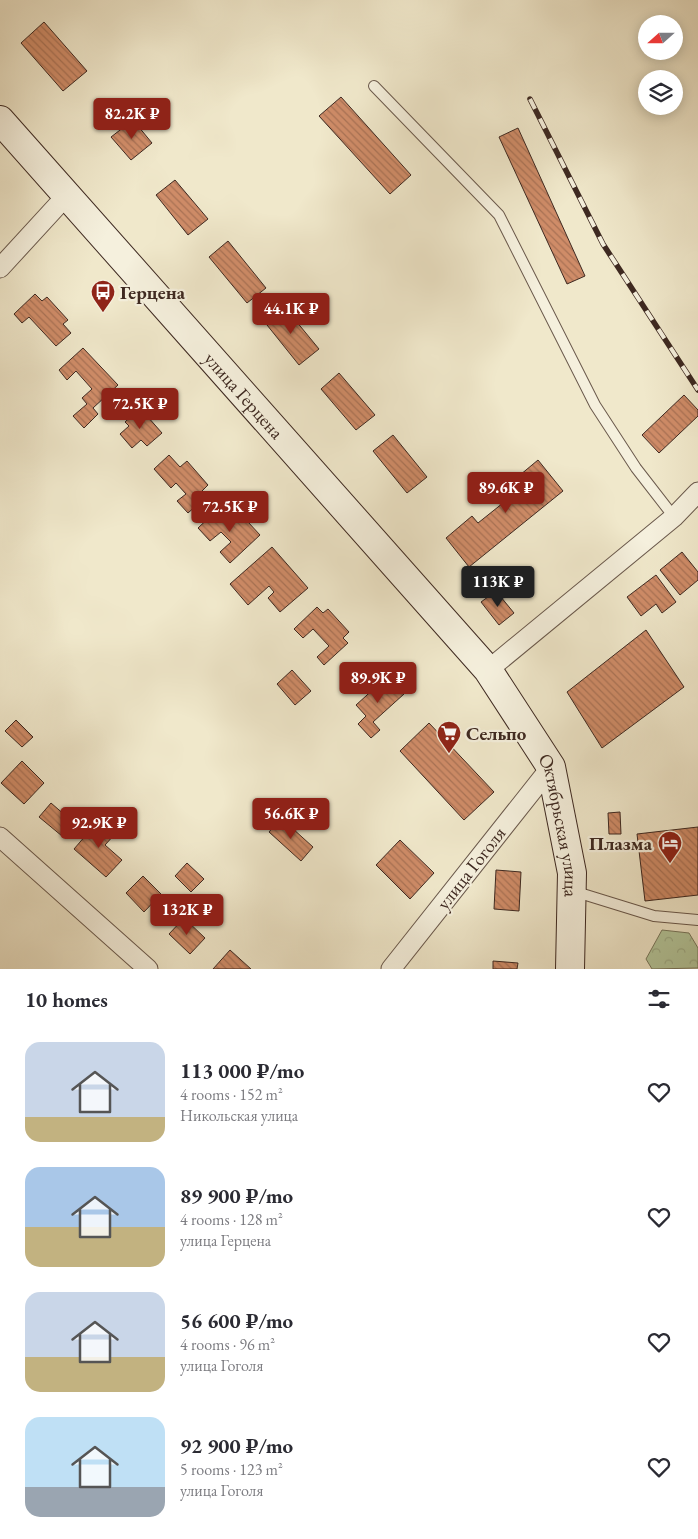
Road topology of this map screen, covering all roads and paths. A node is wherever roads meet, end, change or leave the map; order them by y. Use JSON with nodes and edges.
{"nodes":[{"id":1,"x":374,"y":86,"type":"dead end"},
{"id":2,"x":0,"y":120,"type":"edge"},
{"id":3,"x":67,"y":195,"type":"junction"},
{"id":4,"x":0,"y":268,"type":"edge"},
{"id":5,"x":698,"y":492,"type":"edge"},
{"id":6,"x":674,"y":517,"type":"junction"},
{"id":7,"x":488,"y":670,"type":"junction"},
{"id":8,"x":551,"y":767,"type":"junction"},
{"id":9,"x":0,"y":837,"type":"edge"},
{"id":10,"x":572,"y":891,"type":"junction"},
{"id":11,"x":698,"y":920,"type":"edge"},
{"id":12,"x":148,"y":969,"type":"edge"},
{"id":13,"x":392,"y":969,"type":"edge"},
{"id":14,"x":570,"y":969,"type":"edge"}],
"edges":[{"from":1,"to":6,"type":"lane"},
{"from":2,"to":3,"type":"main road","name":"улица Герцена"},
{"from":3,"to":4,"type":"street"},
{"from":3,"to":7,"type":"main road","name":"улица Герцена"},
{"from":5,"to":6,"type":"street"},
{"from":6,"to":7,"type":"street"},
{"from":7,"to":8,"type":"main road","name":"Октябрьская улица"},
{"from":8,"to":10,"type":"main road","name":"Октябрьская улица"},
{"from":8,"to":13,"type":"street","name":"улица Гоголя"},
{"from":9,"to":12,"type":"street"},
{"from":10,"to":11,"type":"lane"},
{"from":10,"to":14,"type":"main road","name":"Октябрьская улица"}]}
